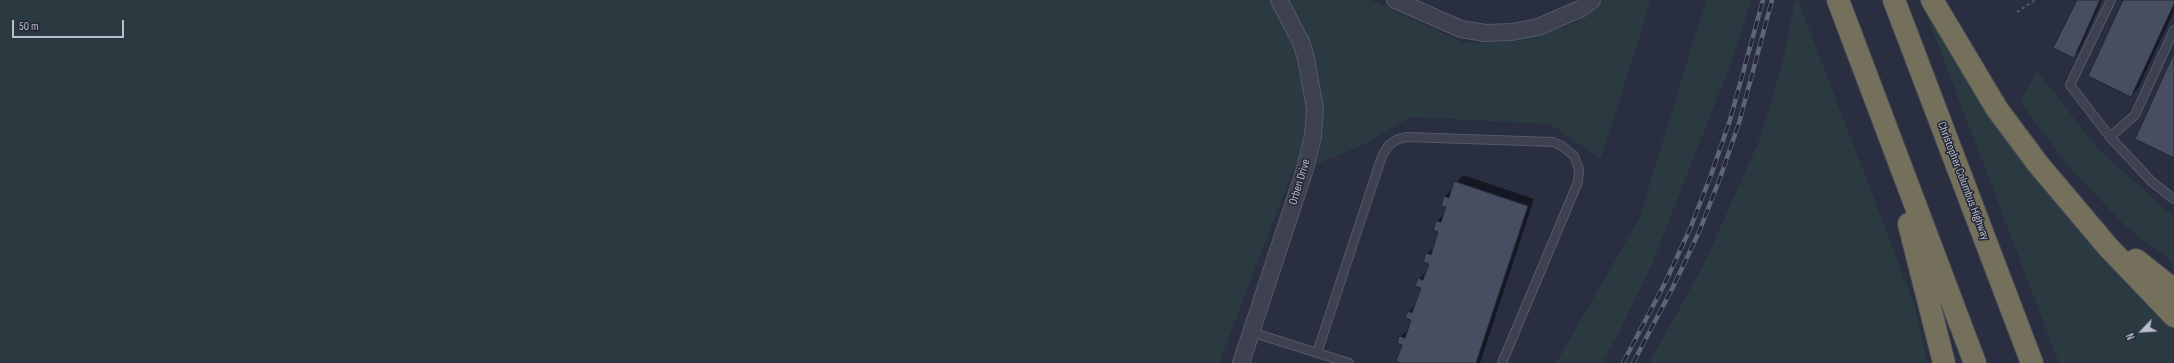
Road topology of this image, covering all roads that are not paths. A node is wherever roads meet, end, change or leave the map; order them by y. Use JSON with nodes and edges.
{"nodes":[{"id":1,"x":1279,"y":0,"type":"edge"},
{"id":2,"x":1396,"y":0,"type":"edge"},
{"id":3,"x":1592,"y":0,"type":"edge"},
{"id":4,"x":1838,"y":0,"type":"edge"},
{"id":5,"x":1894,"y":0,"type":"edge"},
{"id":6,"x":1932,"y":0,"type":"edge"},
{"id":7,"x":2111,"y":0,"type":"edge"},
{"id":8,"x":2174,"y":30,"type":"edge"},
{"id":9,"x":1882,"y":120,"type":"junction"},
{"id":10,"x":2110,"y":137,"type":"junction"},
{"id":11,"x":2174,"y":199,"type":"edge"},
{"id":12,"x":2073,"y":206,"type":"junction"},
{"id":13,"x":2174,"y":290,"type":"edge"},
{"id":14,"x":2174,"y":316,"type":"edge"},
{"id":15,"x":1251,"y":332,"type":"junction"},
{"id":16,"x":1317,"y":353,"type":"junction"},
{"id":17,"x":1242,"y":363,"type":"edge"},
{"id":18,"x":1349,"y":363,"type":"edge"},
{"id":19,"x":1502,"y":363,"type":"edge"},
{"id":20,"x":1944,"y":363,"type":"edge"},
{"id":21,"x":1975,"y":363,"type":"edge"},
{"id":22,"x":2032,"y":363,"type":"edge"}],
"edges":[{"from":1,"to":15,"type":"street","name":"Orben Drive"},
{"from":2,"to":3,"type":"street"},
{"from":4,"to":9,"type":"highway"},
{"from":5,"to":22,"type":"highway","name":"Christopher Columbus Highway"},
{"from":6,"to":12,"type":"highway"},
{"from":7,"to":10,"type":"lane"},
{"from":8,"to":10,"type":"lane"},
{"from":9,"to":20,"type":"highway"},
{"from":9,"to":21,"type":"highway"},
{"from":10,"to":11,"type":"lane"},
{"from":12,"to":13,"type":"highway"},
{"from":12,"to":14,"type":"highway"},
{"from":15,"to":16,"type":"lane"},
{"from":15,"to":17,"type":"street","name":"Orben Drive"},
{"from":16,"to":18,"type":"lane"},
{"from":16,"to":19,"type":"lane"}]}
